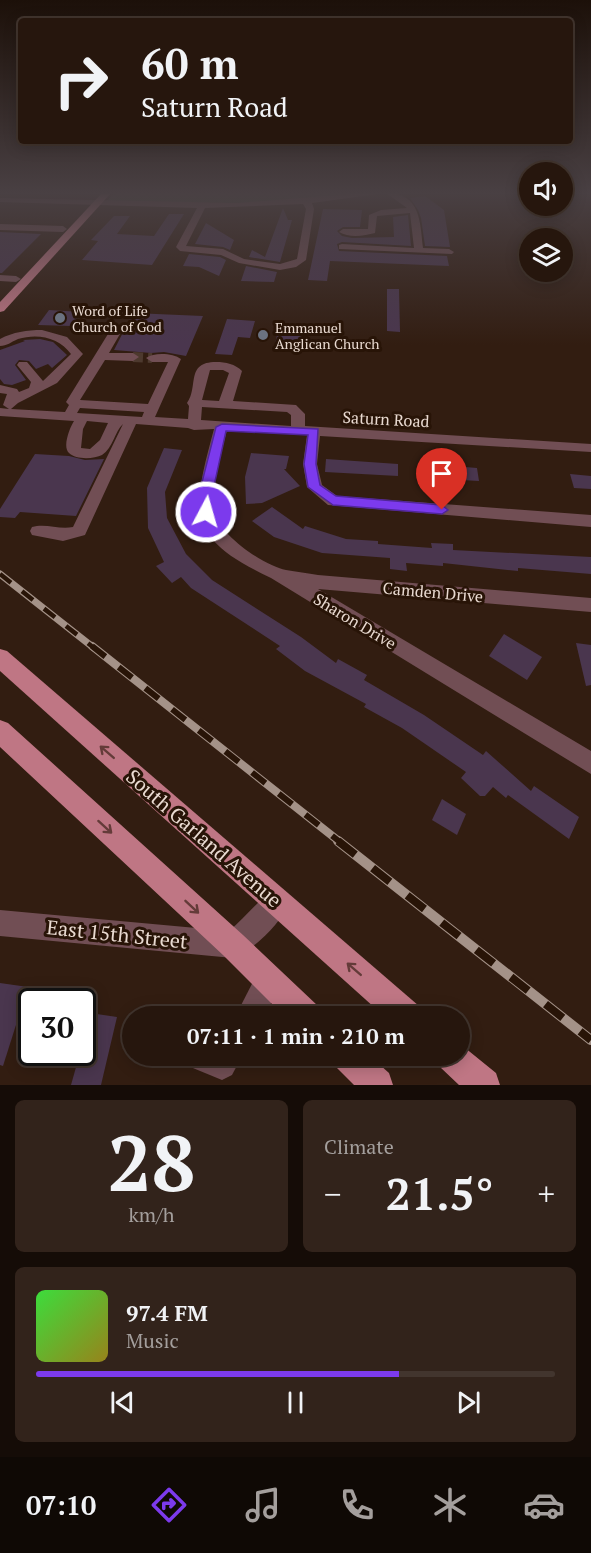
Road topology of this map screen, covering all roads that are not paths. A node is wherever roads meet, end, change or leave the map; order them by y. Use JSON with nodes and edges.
{"nodes":[{"id":1,"x":49,"y":244,"type":"edge"},
{"id":2,"x":57,"y":244,"type":"edge"},
{"id":3,"x":182,"y":244,"type":"edge"},
{"id":4,"x":304,"y":244,"type":"edge"},
{"id":5,"x":418,"y":244,"type":"edge"},
{"id":6,"x":342,"y":248,"type":"dead end"},
{"id":7,"x":419,"y":251,"type":"junction"},
{"id":8,"x":449,"y":252,"type":"dead end"},
{"id":9,"x":0,"y":278,"type":"edge"},
{"id":10,"x":16,"y":279,"type":"junction"},
{"id":11,"x":0,"y":296,"type":"edge"},
{"id":12,"x":0,"y":309,"type":"edge"},
{"id":13,"x":114,"y":334,"type":"dead end"},
{"id":14,"x":1,"y":342,"type":"edge"},
{"id":15,"x":101,"y":356,"type":"junction"},
{"id":16,"x":133,"y":357,"type":"tunnel mouth"},
{"id":17,"x":152,"y":358,"type":"tunnel mouth"},
{"id":18,"x":0,"y":389,"type":"edge"},
{"id":19,"x":34,"y":390,"type":"junction"},
{"id":20,"x":13,"y":400,"type":"junction"},
{"id":21,"x":193,"y":403,"type":"junction"},
{"id":22,"x":76,"y":404,"type":"junction"},
{"id":23,"x":229,"y":405,"type":"junction"},
{"id":24,"x":152,"y":408,"type":"junction"},
{"id":25,"x":2,"y":412,"type":"edge"},
{"id":26,"x":75,"y":417,"type":"junction"},
{"id":27,"x":131,"y":421,"type":"junction"},
{"id":28,"x":194,"y":426,"type":"junction"},
{"id":29,"x":222,"y":427,"type":"junction"},
{"id":30,"x":298,"y":431,"type":"junction"},
{"id":31,"x":314,"y":432,"type":"junction"},
{"id":32,"x":591,"y":448,"type":"edge"},
{"id":33,"x":591,"y":520,"type":"edge"},
{"id":34,"x":38,"y":531,"type":"dead end"},
{"id":35,"x":277,"y":573,"type":"junction"},
{"id":36,"x":591,"y":604,"type":"edge"},
{"id":37,"x":0,"y":658,"type":"edge"},
{"id":38,"x":0,"y":731,"type":"edge"},
{"id":39,"x":591,"y":763,"type":"edge"},
{"id":40,"x":277,"y":902,"type":"junction"},
{"id":41,"x":0,"y":923,"type":"edge"},
{"id":42,"x":233,"y":945,"type":"junction"},
{"id":43,"x":269,"y":980,"type":"junction"},
{"id":44,"x":255,"y":1006,"type":"edge"},
{"id":45,"x":296,"y":1006,"type":"edge"},
{"id":46,"x":395,"y":1006,"type":"edge"},
{"id":47,"x":357,"y":1066,"type":"edge"},
{"id":48,"x":462,"y":1066,"type":"edge"},
{"id":49,"x":376,"y":1085,"type":"edge"},
{"id":50,"x":484,"y":1085,"type":"edge"}],
"edges":[{"from":1,"to":10,"type":"main road"},
{"from":2,"to":12,"type":"main road"},
{"from":3,"to":4,"type":"street"},
{"from":5,"to":7,"type":"street"},
{"from":6,"to":7,"type":"street"},
{"from":7,"to":8,"type":"street"},
{"from":9,"to":10,"type":"street"},
{"from":10,"to":11,"type":"main road"},
{"from":13,"to":15,"type":"street"},
{"from":14,"to":19,"type":"street"},
{"from":14,"to":19,"type":"street"},
{"from":15,"to":16,"type":"street"},
{"from":15,"to":22,"type":"street"},
{"from":17,"to":24,"type":"street"},
{"from":18,"to":20,"type":"street"},
{"from":19,"to":20,"type":"street"},
{"from":20,"to":25,"type":"street"},
{"from":21,"to":23,"type":"street"},
{"from":21,"to":23,"type":"street"},
{"from":21,"to":28,"type":"street"},
{"from":22,"to":24,"type":"street"},
{"from":22,"to":26,"type":"street"},
{"from":23,"to":30,"type":"street"},
{"from":24,"to":27,"type":"street"},
{"from":25,"to":26,"type":"street","name":"Saturn Road"},
{"from":26,"to":27,"type":"street","name":"Saturn Road"},
{"from":26,"to":27,"type":"street"},
{"from":27,"to":28,"type":"street","name":"Saturn Road"},
{"from":27,"to":34,"type":"street"},
{"from":28,"to":29,"type":"street","name":"Saturn Road"},
{"from":29,"to":30,"type":"street","name":"Saturn Road"},
{"from":29,"to":35,"type":"street","name":"Sharon Drive"},
{"from":30,"to":31,"type":"street","name":"Saturn Road"},
{"from":31,"to":32,"type":"street","name":"Saturn Road"},
{"from":31,"to":33,"type":"street"},
{"from":35,"to":36,"type":"street","name":"Camden Drive"},
{"from":35,"to":39,"type":"street","name":"Sharon Drive"},
{"from":40,"to":37,"type":"main road","name":"South Garland Avenue","one_way":true},
{"from":38,"to":42,"type":"main road","one_way":true},
{"from":40,"to":42,"type":"street"},
{"from":46,"to":40,"type":"main road","name":"South Garland Avenue","one_way":true},
{"from":41,"to":42,"type":"street","name":"East 15th Street"},
{"from":42,"to":43,"type":"main road"},
{"from":43,"to":44,"type":"street"},
{"from":43,"to":45,"type":"main road"},
{"from":47,"to":49,"type":"main road"},
{"from":48,"to":50,"type":"main road"}]}
